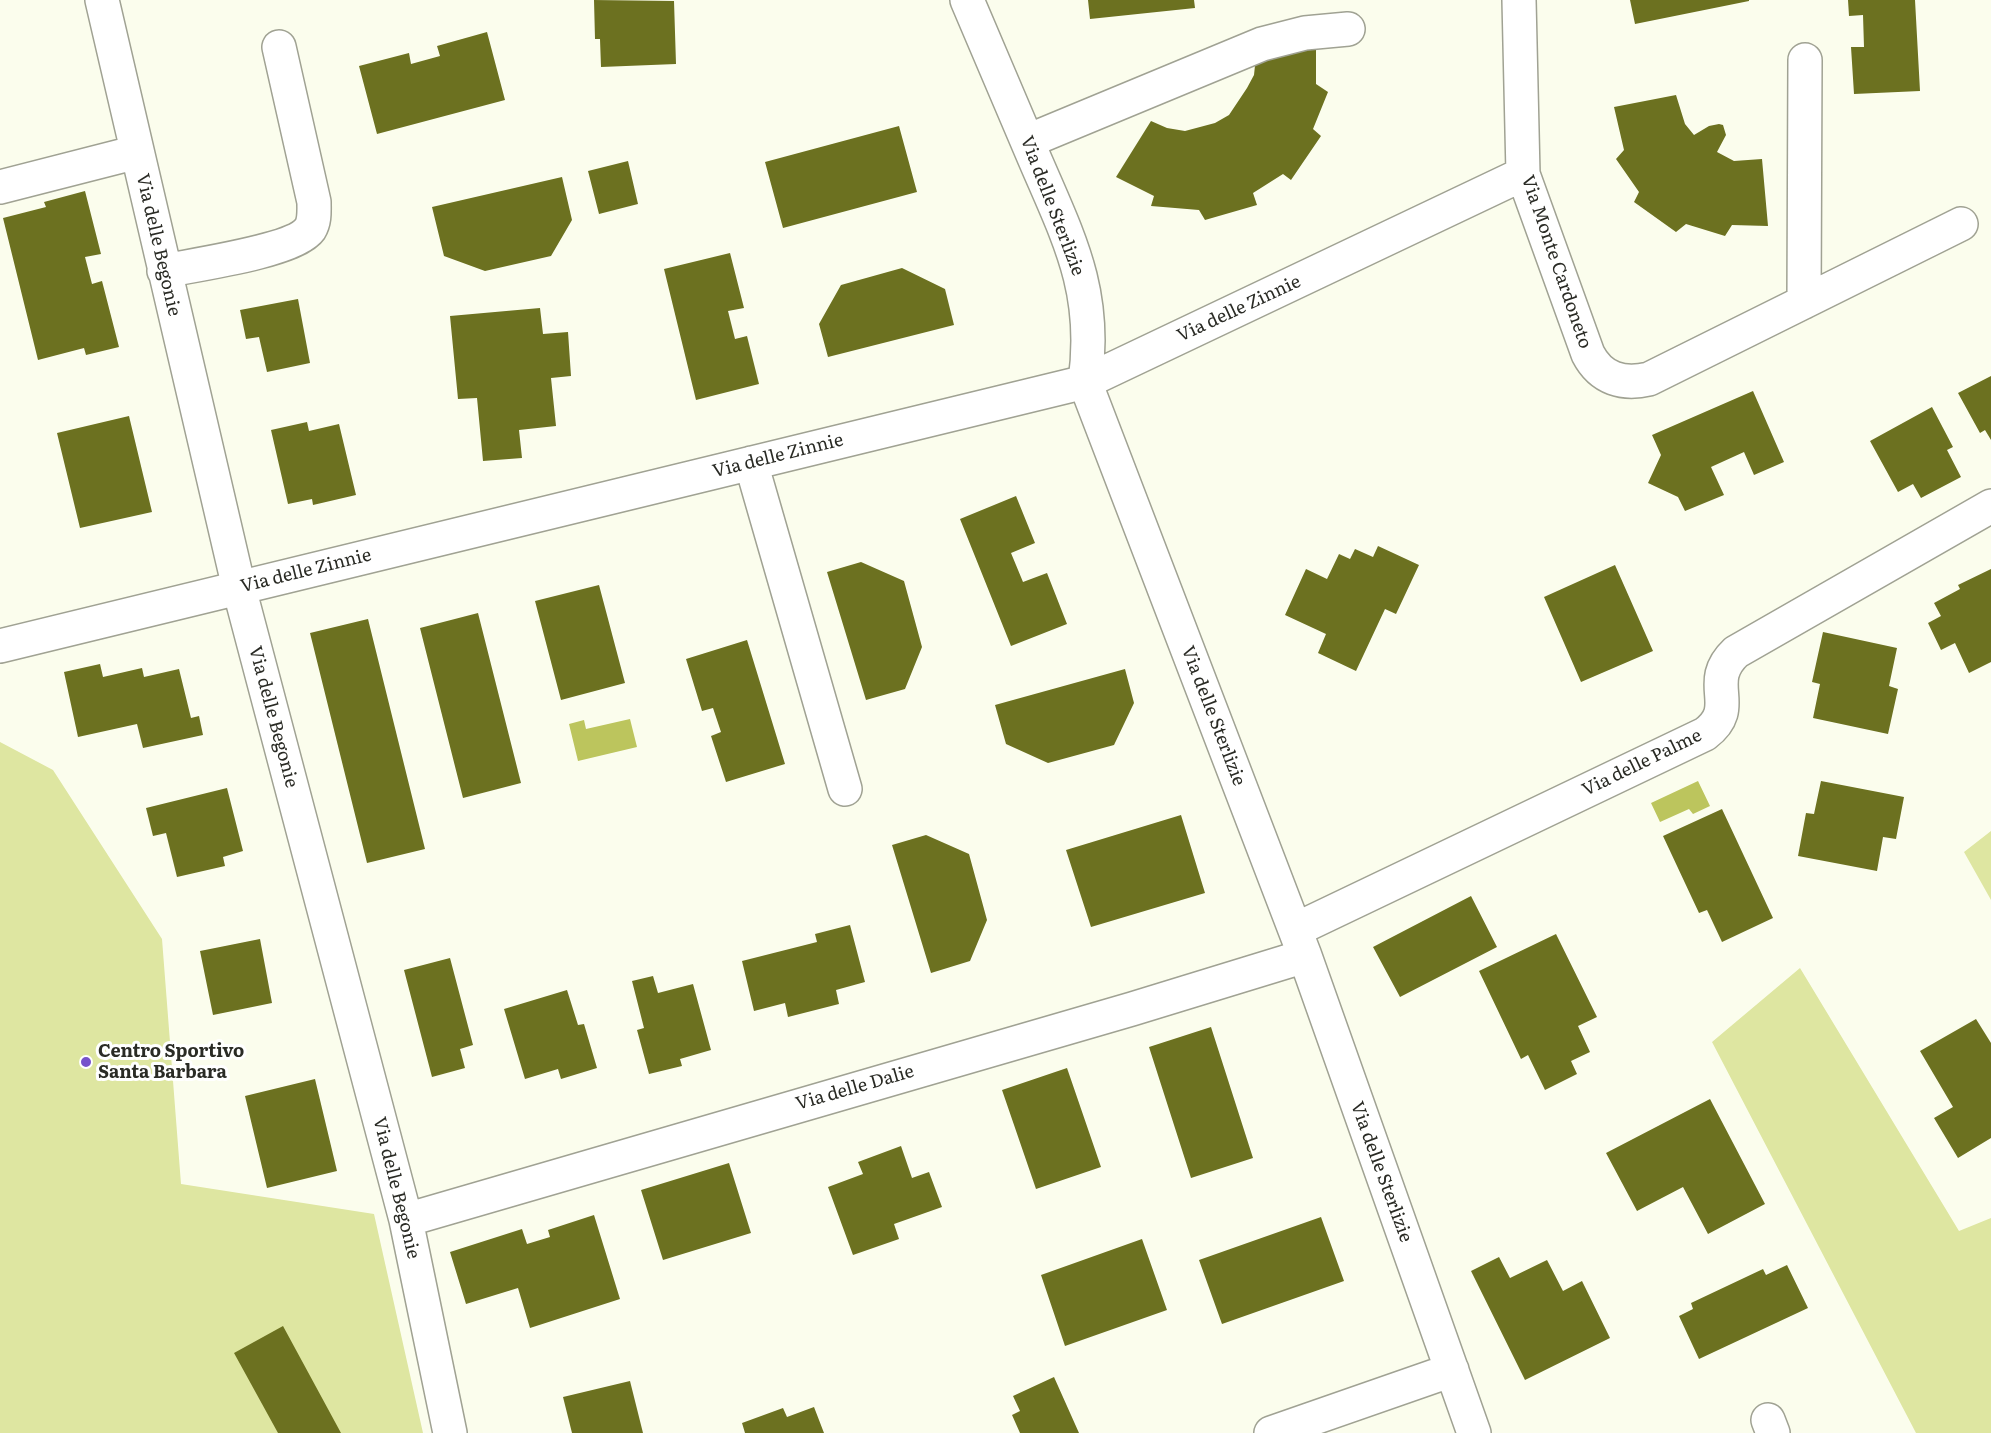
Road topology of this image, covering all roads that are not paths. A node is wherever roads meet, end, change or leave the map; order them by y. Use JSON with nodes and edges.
{"nodes":[{"id":1,"x":102,"y":0,"type":"edge"},
{"id":2,"x":967,"y":0,"type":"edge"},
{"id":3,"x":1519,"y":0,"type":"edge"},
{"id":4,"x":1348,"y":29,"type":"dead end"},
{"id":5,"x":279,"y":47,"type":"dead end"},
{"id":6,"x":1805,"y":60,"type":"dead end"},
{"id":7,"x":1028,"y":141,"type":"junction"},
{"id":8,"x":137,"y":153,"type":"junction"},
{"id":9,"x":1523,"y":174,"type":"junction"},
{"id":10,"x":0,"y":188,"type":"edge"},
{"id":11,"x":1961,"y":224,"type":"dead end"},
{"id":12,"x":164,"y":271,"type":"junction"},
{"id":13,"x":1804,"y":302,"type":"junction"},
{"id":14,"x":1085,"y":382,"type":"junction"},
{"id":15,"x":751,"y":463,"type":"junction"},
{"id":16,"x":1991,"y":506,"type":"edge"},
{"id":17,"x":238,"y":588,"type":"junction"},
{"id":18,"x":0,"y":646,"type":"edge"},
{"id":19,"x":845,"y":789,"type":"dead end"},
{"id":20,"x":1300,"y":943,"type":"junction"},
{"id":21,"x":405,"y":1220,"type":"junction"},
{"id":22,"x":1452,"y":1370,"type":"junction"},
{"id":23,"x":450,"y":1433,"type":"edge"},
{"id":24,"x":1271,"y":1433,"type":"edge"},
{"id":25,"x":1474,"y":1433,"type":"edge"}],
"edges":[{"from":1,"to":8,"type":"street","name":"Via delle Begonie"},
{"from":2,"to":7,"type":"street","name":"Via delle Sterlizie"},
{"from":3,"to":9,"type":"street","name":"Via Monte Cardoneto"},
{"from":4,"to":7,"type":"street"},
{"from":5,"to":12,"type":"street"},
{"from":6,"to":13,"type":"street"},
{"from":7,"to":14,"type":"street","name":"Via delle Sterlizie"},
{"from":8,"to":10,"type":"street"},
{"from":8,"to":12,"type":"street","name":"Via delle Begonie"},
{"from":9,"to":13,"type":"street","name":"Via Monte Cardoneto"},
{"from":9,"to":14,"type":"street","name":"Via delle Zinnie"},
{"from":11,"to":13,"type":"street","name":"Via Monte Cardoneto"},
{"from":12,"to":17,"type":"street","name":"Via delle Begonie"},
{"from":14,"to":15,"type":"street","name":"Via delle Zinnie"},
{"from":14,"to":20,"type":"street","name":"Via delle Sterlizie"},
{"from":15,"to":17,"type":"street","name":"Via delle Zinnie"},
{"from":15,"to":19,"type":"street"},
{"from":16,"to":20,"type":"street","name":"Via delle Palme"},
{"from":17,"to":18,"type":"street","name":"Via delle Zinnie"},
{"from":17,"to":21,"type":"street","name":"Via delle Begonie"},
{"from":20,"to":21,"type":"street","name":"Via delle Dalie"},
{"from":20,"to":22,"type":"street","name":"Via delle Sterlizie"},
{"from":21,"to":23,"type":"street","name":"Via delle Begonie"},
{"from":22,"to":24,"type":"street"},
{"from":22,"to":25,"type":"street","name":"Via delle Sterlizie"}]}
